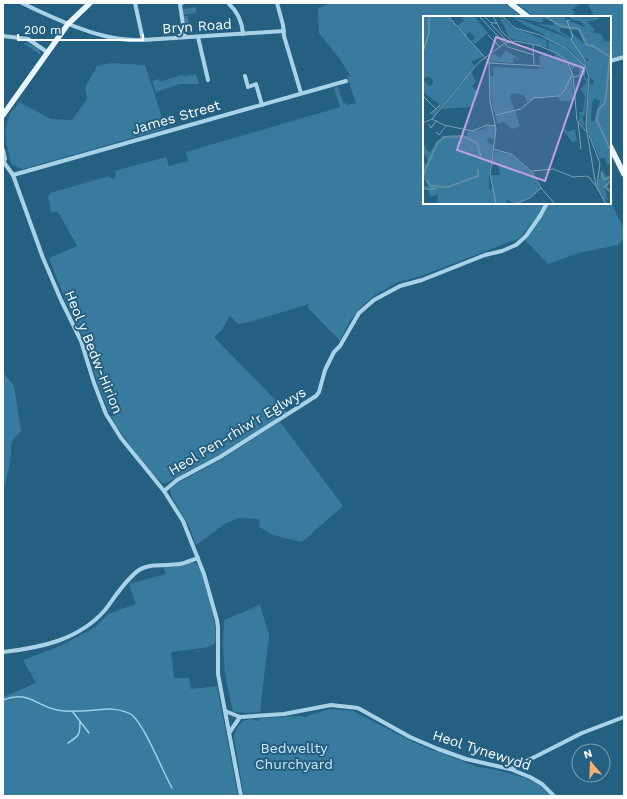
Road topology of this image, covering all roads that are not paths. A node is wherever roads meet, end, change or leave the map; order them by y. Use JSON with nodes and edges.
{"nodes":[{"id":1,"x":22,"y":3,"type":"edge"},
{"id":2,"x":135,"y":3,"type":"edge"},
{"id":3,"x":182,"y":3,"type":"edge"},
{"id":4,"x":277,"y":3,"type":"edge"},
{"id":5,"x":510,"y":3,"type":"edge"},
{"id":6,"x":87,"y":4,"type":"edge"},
{"id":7,"x":229,"y":4,"type":"edge"},
{"id":8,"x":527,"y":16,"type":"edge"},
{"id":9,"x":68,"y":24,"type":"junction"},
{"id":10,"x":284,"y":31,"type":"junction"},
{"id":11,"x":243,"y":34,"type":"junction"},
{"id":12,"x":3,"y":36,"type":"edge"},
{"id":13,"x":185,"y":37,"type":"junction"},
{"id":14,"x":198,"y":37,"type":"junction"},
{"id":15,"x":143,"y":40,"type":"junction"},
{"id":16,"x":47,"y":52,"type":"junction"},
{"id":17,"x":624,"y":57,"type":"edge"},
{"id":18,"x":611,"y":61,"type":"edge"},
{"id":19,"x":245,"y":76,"type":"dead end"},
{"id":20,"x":208,"y":80,"type":"dead end"},
{"id":21,"x":346,"y":81,"type":"dead end"},
{"id":22,"x":301,"y":94,"type":"junction"},
{"id":23,"x":262,"y":105,"type":"junction"},
{"id":24,"x":3,"y":115,"type":"edge"},
{"id":25,"x":611,"y":148,"type":"edge"},
{"id":26,"x":3,"y":150,"type":"edge"},
{"id":27,"x":3,"y":161,"type":"edge"},
{"id":28,"x":624,"y":174,"type":"edge"},
{"id":29,"x":13,"y":175,"type":"junction"},
{"id":30,"x":546,"y":204,"type":"edge"},
{"id":31,"x":164,"y":491,"type":"junction"},
{"id":32,"x":198,"y":558,"type":"junction"},
{"id":33,"x":3,"y":652,"type":"edge"},
{"id":34,"x":225,"y":711,"type":"junction"},
{"id":35,"x":240,"y":717,"type":"junction"},
{"id":36,"x":624,"y":717,"type":"edge"},
{"id":37,"x":229,"y":732,"type":"junction"},
{"id":38,"x":510,"y":769,"type":"junction"},
{"id":39,"x":241,"y":796,"type":"edge"},
{"id":40,"x":554,"y":796,"type":"edge"}],
"edges":[{"from":1,"to":9,"type":"street","name":"Bryn Road"},
{"from":2,"to":15,"type":"street"},
{"from":3,"to":13,"type":"street"},
{"from":4,"to":10,"type":"street"},
{"from":5,"to":8,"type":"main road"},
{"from":6,"to":9,"type":"main road"},
{"from":7,"to":11,"type":"street"},
{"from":9,"to":15,"type":"street","name":"Bryn Road"},
{"from":9,"to":16,"type":"main road"},
{"from":10,"to":11,"type":"street","name":"Bryn Road"},
{"from":10,"to":22,"type":"street"},
{"from":11,"to":14,"type":"street","name":"Bryn Road"},
{"from":12,"to":16,"type":"street"},
{"from":13,"to":14,"type":"street","name":"Bryn Road"},
{"from":13,"to":15,"type":"street","name":"Bryn Road"},
{"from":14,"to":20,"type":"street"},
{"from":16,"to":24,"type":"main road"},
{"from":17,"to":18,"type":"street"},
{"from":19,"to":23,"type":"street"},
{"from":21,"to":22,"type":"street","name":"James Street"},
{"from":22,"to":23,"type":"street","name":"James Street"},
{"from":23,"to":29,"type":"street","name":"James Street"},
{"from":25,"to":28,"type":"main road"},
{"from":26,"to":27,"type":"street"},
{"from":27,"to":29,"type":"street","name":"Heol y Bedw-Hirion"},
{"from":29,"to":31,"type":"street","name":"Heol y Bedw-Hirion"},
{"from":30,"to":31,"type":"street","name":"Heol Pen-rhiw'r Eglwys"},
{"from":31,"to":32,"type":"street","name":"Heol y Bedw-Hirion"},
{"from":32,"to":33,"type":"street"},
{"from":32,"to":34,"type":"street","name":"Heol y Bedw-Hirion"},
{"from":34,"to":35,"type":"street"},
{"from":34,"to":37,"type":"street","name":"Heol y Bedw-Hirion"},
{"from":35,"to":37,"type":"street"},
{"from":35,"to":38,"type":"street","name":"Heol Tynewydd"},
{"from":36,"to":38,"type":"street"},
{"from":37,"to":39,"type":"street","name":"Heol y Bedw-Hirion"},
{"from":38,"to":40,"type":"street","name":"Heol Tynewydd"}]}
